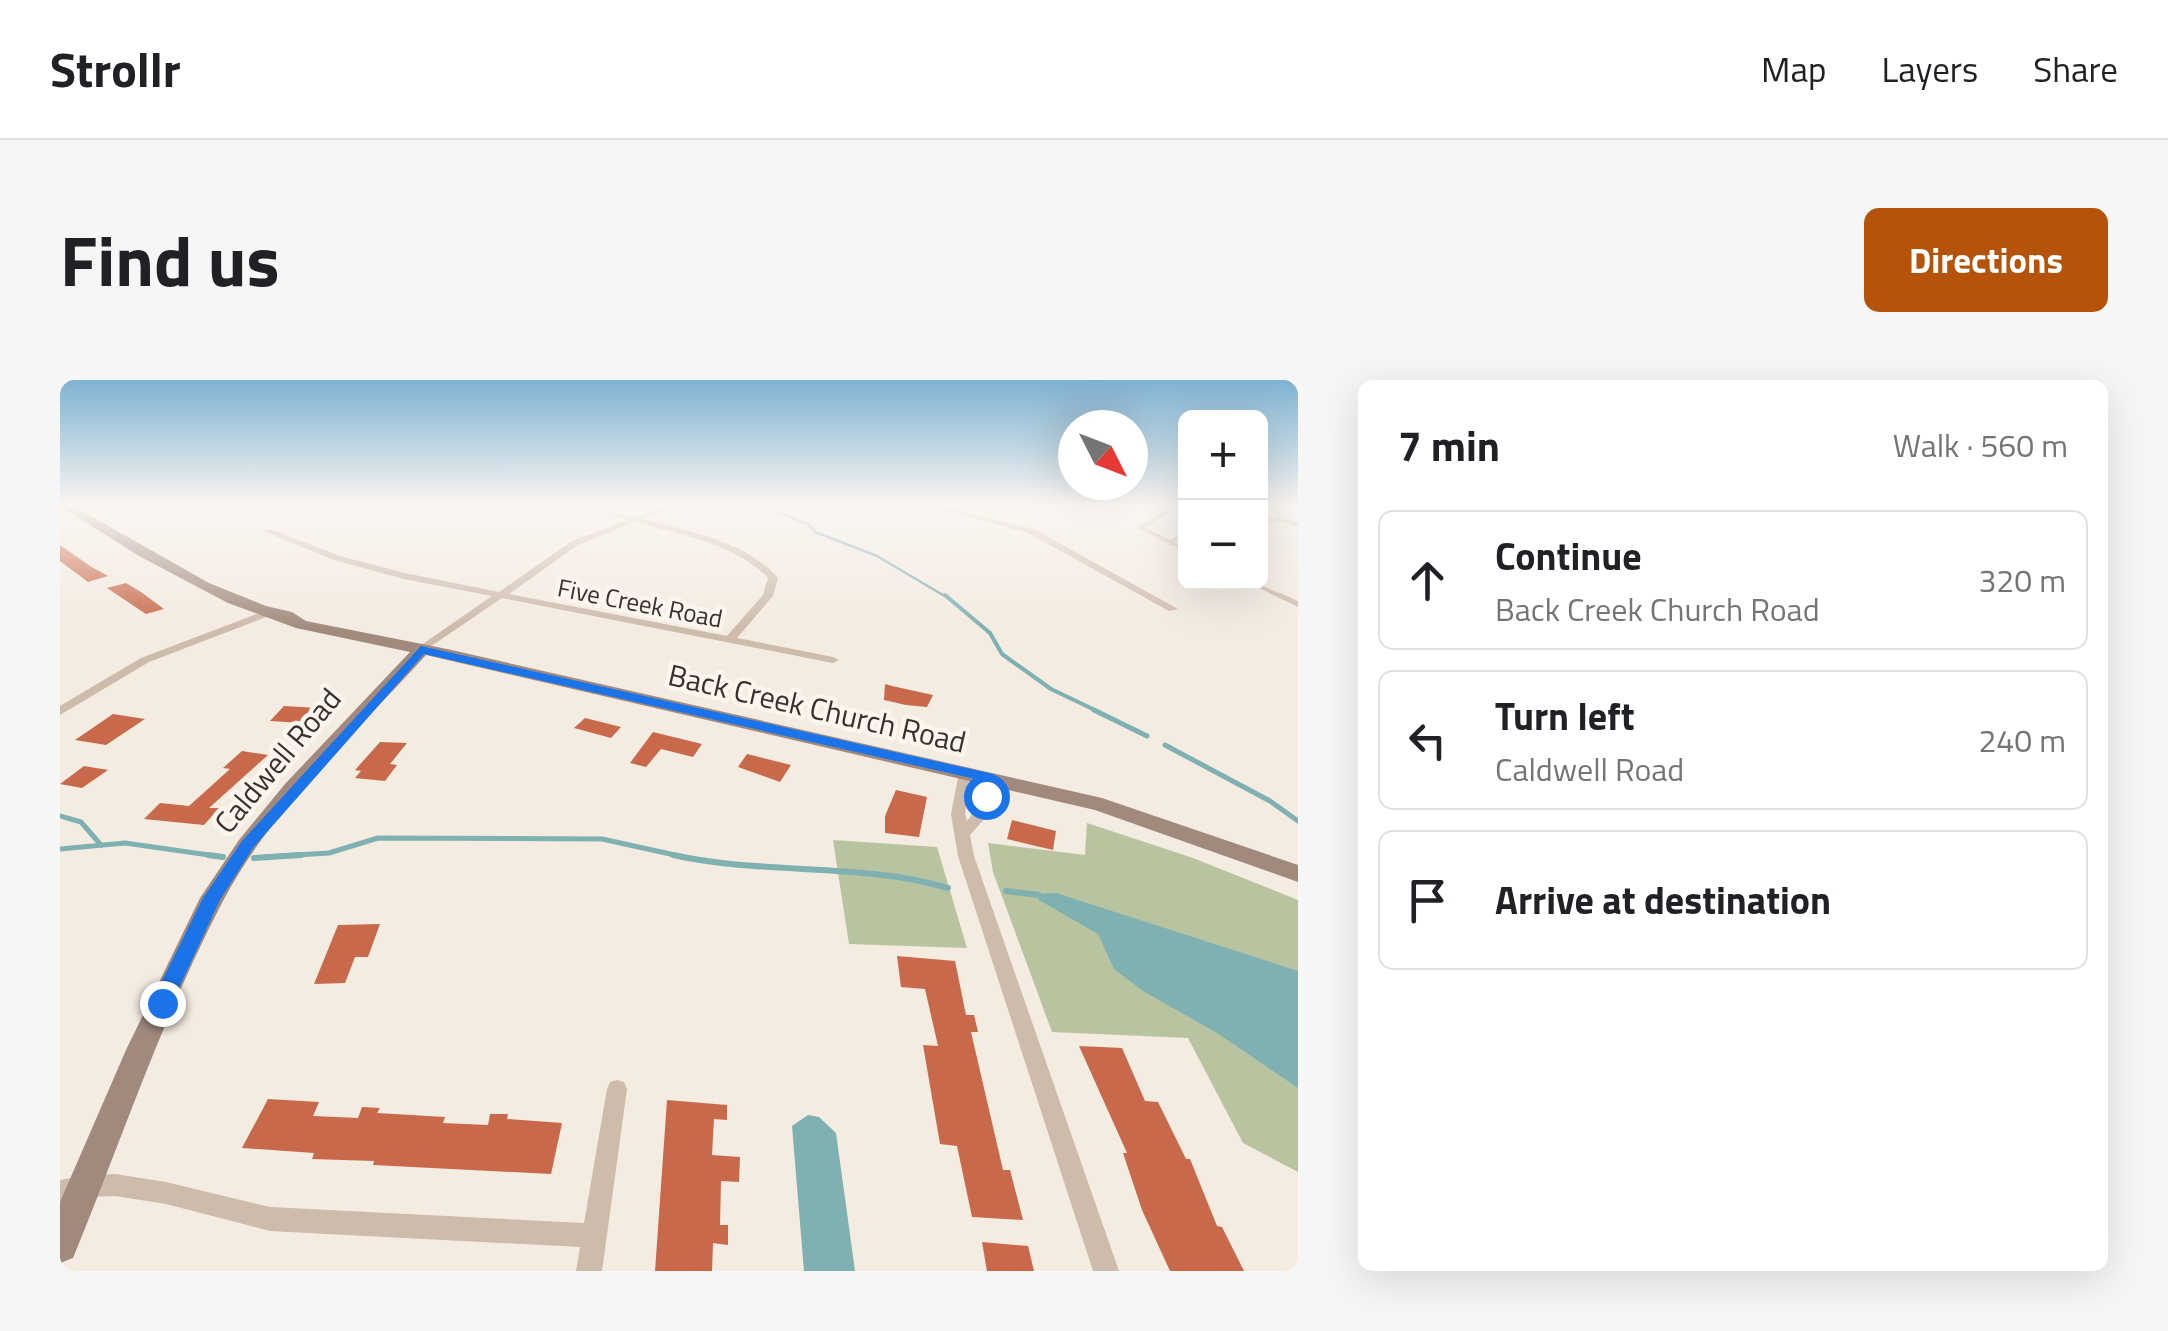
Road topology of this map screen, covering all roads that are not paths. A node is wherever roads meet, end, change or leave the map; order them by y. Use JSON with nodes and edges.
{"nodes":[{"id":1,"x":134,"y":548,"type":"edge"},
{"id":2,"x":313,"y":548,"type":"edge"},
{"id":3,"x":568,"y":548,"type":"edge"},
{"id":4,"x":727,"y":548,"type":"edge"},
{"id":5,"x":1061,"y":548,"type":"edge"},
{"id":6,"x":1268,"y":590,"type":"edge"},
{"id":7,"x":500,"y":595,"type":"junction"},
{"id":8,"x":1298,"y":604,"type":"edge"},
{"id":9,"x":1173,"y":609,"type":"dead end"},
{"id":10,"x":273,"y":613,"type":"junction"},
{"id":11,"x":728,"y":641,"type":"junction"},
{"id":12,"x":421,"y":650,"type":"junction"},
{"id":13,"x":833,"y":660,"type":"dead end"},
{"id":14,"x":60,"y":711,"type":"edge"},
{"id":15,"x":966,"y":773,"type":"junction"},
{"id":16,"x":993,"y":779,"type":"junction"},
{"id":17,"x":964,"y":832,"type":"junction"},
{"id":18,"x":1298,"y":874,"type":"edge"},
{"id":19,"x":616,"y":1089,"type":"dead end"},
{"id":20,"x":73,"y":1188,"type":"edge"},
{"id":21,"x":594,"y":1236,"type":"junction"},
{"id":22,"x":60,"y":1245,"type":"edge"},
{"id":23,"x":590,"y":1271,"type":"edge"},
{"id":24,"x":1106,"y":1271,"type":"edge"}],
"edges":[{"from":1,"to":10,"type":"street","name":"Back Creek Church Road"},
{"from":2,"to":7,"type":"street","name":"Five Creek Road"},
{"from":3,"to":7,"type":"street","name":"Caldwell Road"},
{"from":4,"to":11,"type":"street"},
{"from":5,"to":9,"type":"street"},
{"from":6,"to":8,"type":"lane"},
{"from":7,"to":11,"type":"street","name":"Five Creek Road"},
{"from":7,"to":12,"type":"street","name":"Caldwell Road"},
{"from":10,"to":12,"type":"street","name":"Back Creek Church Road"},
{"from":10,"to":14,"type":"street"},
{"from":11,"to":13,"type":"street","name":"Five Creek Road"},
{"from":12,"to":15,"type":"street","name":"Back Creek Church Road"},
{"from":12,"to":20,"type":"street","name":"Caldwell Road"},
{"from":15,"to":16,"type":"street","name":"Back Creek Church Road"},
{"from":15,"to":17,"type":"street"},
{"from":16,"to":17,"type":"street"},
{"from":16,"to":18,"type":"street","name":"Back Creek Church Road"},
{"from":17,"to":24,"type":"street"},
{"from":19,"to":21,"type":"street"},
{"from":20,"to":21,"type":"street"},
{"from":20,"to":22,"type":"street","name":"Caldwell Road"},
{"from":21,"to":23,"type":"street"}]}
